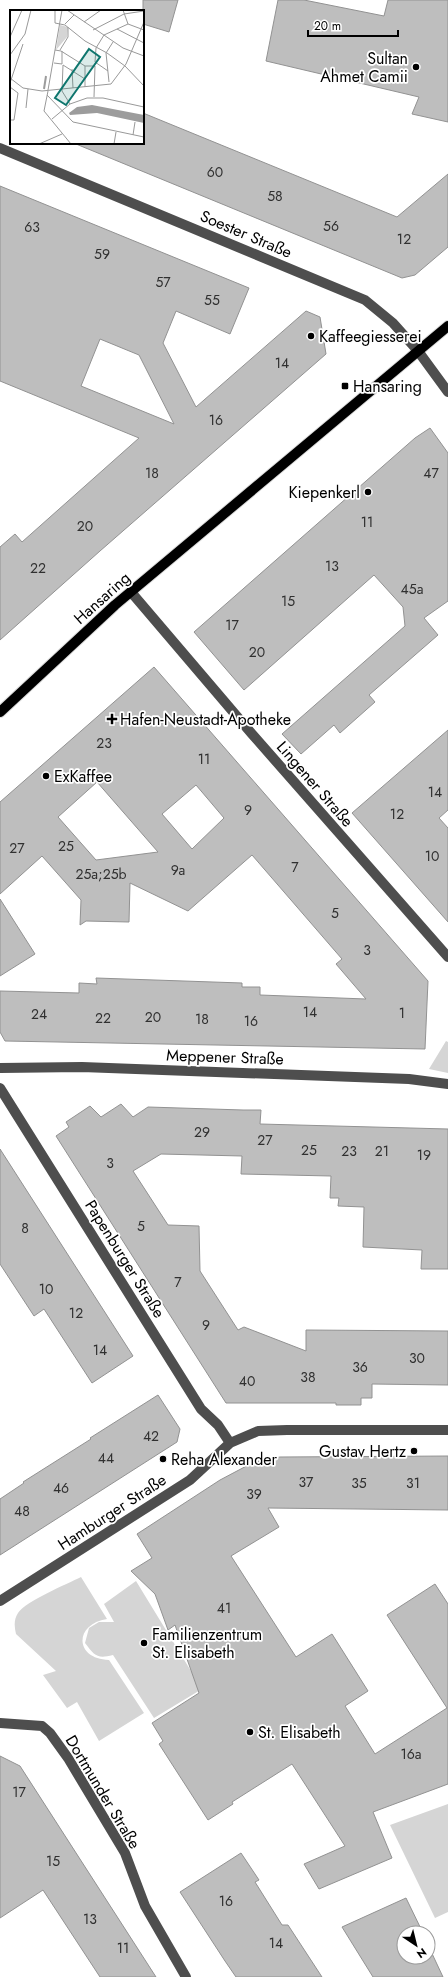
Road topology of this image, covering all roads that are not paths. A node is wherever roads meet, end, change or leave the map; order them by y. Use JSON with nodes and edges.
{"nodes":[{"id":1,"x":0,"y":148,"type":"edge"},
{"id":2,"x":448,"y":326,"type":"edge"},
{"id":3,"x":418,"y":351,"type":"junction"},
{"id":4,"x":448,"y":392,"type":"edge"},
{"id":5,"x":131,"y":592,"type":"junction"},
{"id":6,"x":0,"y":712,"type":"edge"},
{"id":7,"x":448,"y":957,"type":"edge"},
{"id":8,"x":0,"y":1068,"type":"edge"},
{"id":9,"x":448,"y":1084,"type":"edge"},
{"id":10,"x":0,"y":1088,"type":"edge"},
{"id":11,"x":448,"y":1430,"type":"edge"},
{"id":12,"x":230,"y":1443,"type":"junction"},
{"id":13,"x":0,"y":1601,"type":"edge"},
{"id":14,"x":0,"y":1723,"type":"edge"},
{"id":15,"x":186,"y":1977,"type":"edge"}],
"edges":[{"from":1,"to":3,"type":"street","name":"Soester Straße"},
{"from":2,"to":3,"type":"main road","name":"Hansaring"},
{"from":3,"to":4,"type":"street","name":"Soester Straße"},
{"from":3,"to":5,"type":"main road","name":"Hansaring"},
{"from":5,"to":6,"type":"main road","name":"Hansaring"},
{"from":5,"to":7,"type":"street","name":"Lingener Straße"},
{"from":8,"to":9,"type":"street","name":"Meppener Straße"},
{"from":10,"to":12,"type":"street","name":"Papenburger Straße"},
{"from":11,"to":12,"type":"street","name":"Hamburger Straße"},
{"from":12,"to":13,"type":"street","name":"Hamburger Straße"},
{"from":14,"to":15,"type":"street","name":"Dortmunder Straße"}]}
